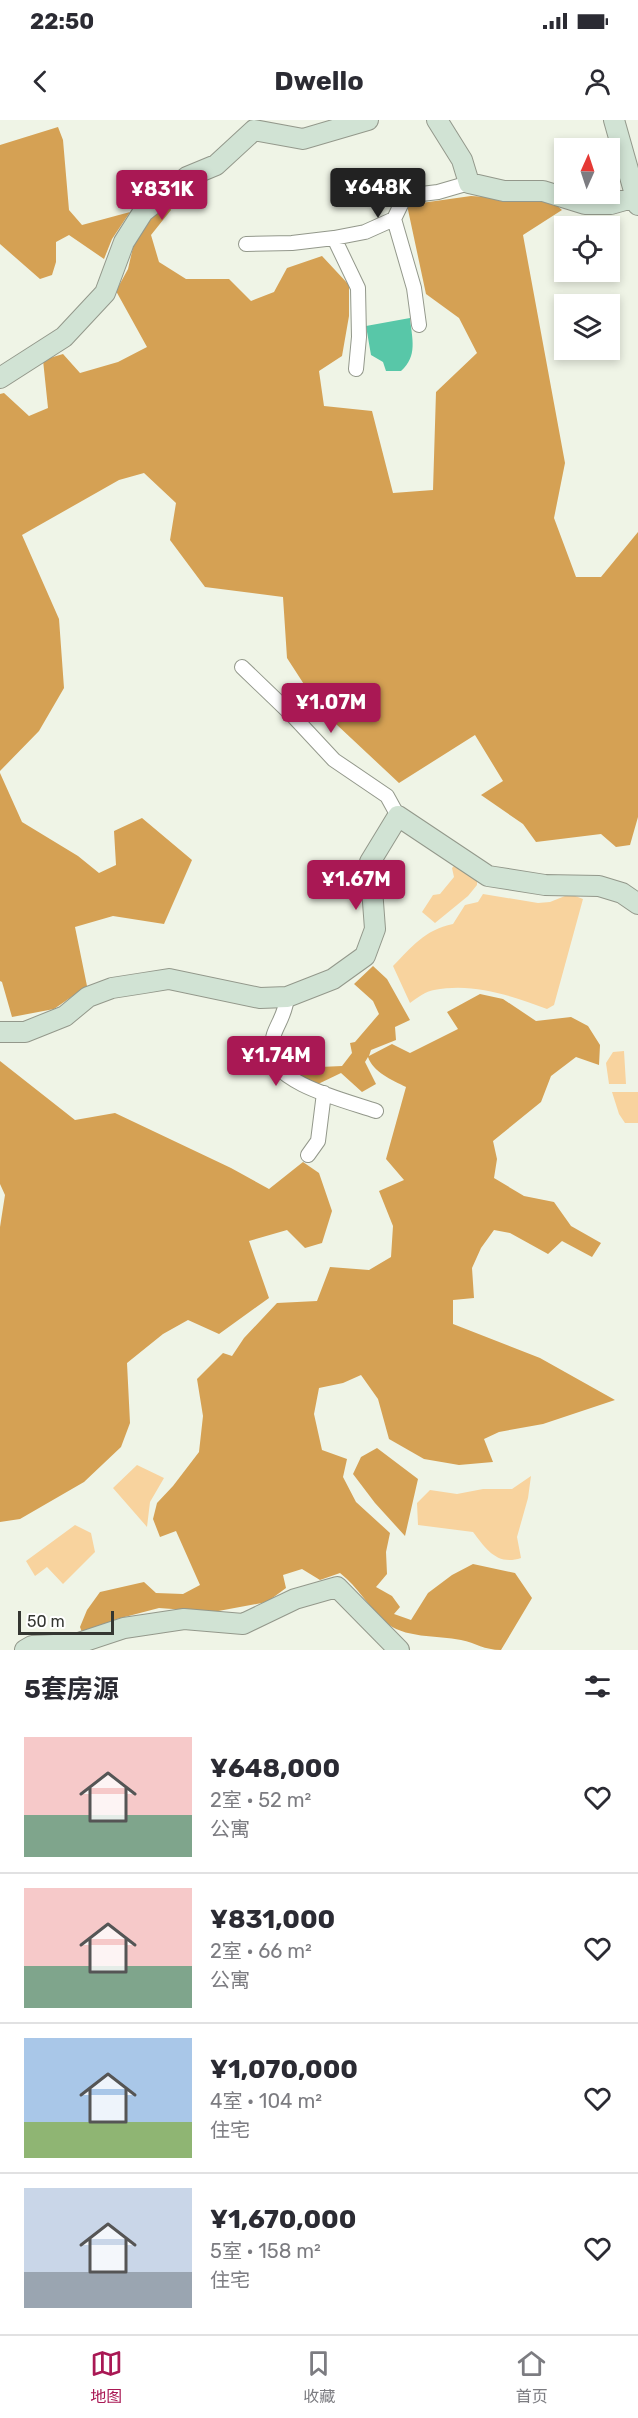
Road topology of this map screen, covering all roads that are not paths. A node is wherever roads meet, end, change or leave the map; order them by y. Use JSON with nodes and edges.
{"nodes":[{"id":1,"x":368,"y":120,"type":"edge"},
{"id":2,"x":437,"y":120,"type":"edge"},
{"id":3,"x":614,"y":120,"type":"edge"},
{"id":4,"x":469,"y":183,"type":"junction"},
{"id":5,"x":637,"y":201,"type":"edge"},
{"id":6,"x":394,"y":219,"type":"junction"},
{"id":7,"x":334,"y":238,"type":"junction"},
{"id":8,"x":246,"y":244,"type":"dead end"},
{"id":9,"x":419,"y":325,"type":"dead end"},
{"id":10,"x":357,"y":369,"type":"dead end"},
{"id":11,"x":0,"y":378,"type":"edge"},
{"id":12,"x":242,"y":667,"type":"dead end"},
{"id":13,"x":398,"y":816,"type":"junction"},
{"id":14,"x":638,"y":904,"type":"edge"},
{"id":15,"x":287,"y":997,"type":"junction"},
{"id":16,"x":0,"y":1032,"type":"edge"},
{"id":17,"x":324,"y":1093,"type":"junction"},
{"id":18,"x":376,"y":1111,"type":"dead end"},
{"id":19,"x":308,"y":1155,"type":"dead end"},
{"id":20,"x":25,"y":1650,"type":"edge"},
{"id":21,"x":399,"y":1650,"type":"edge"}],
"edges":[{"from":1,"to":11,"type":"street"},
{"from":2,"to":4,"type":"street"},
{"from":3,"to":5,"type":"street"},
{"from":4,"to":5,"type":"street"},
{"from":4,"to":6,"type":"street"},
{"from":6,"to":7,"type":"street"},
{"from":6,"to":9,"type":"street"},
{"from":7,"to":8,"type":"street"},
{"from":7,"to":10,"type":"street"},
{"from":12,"to":13,"type":"street"},
{"from":13,"to":14,"type":"street"},
{"from":13,"to":15,"type":"street"},
{"from":15,"to":16,"type":"street"},
{"from":15,"to":17,"type":"street"},
{"from":17,"to":18,"type":"street"},
{"from":17,"to":19,"type":"street"},
{"from":20,"to":21,"type":"street"}]}
